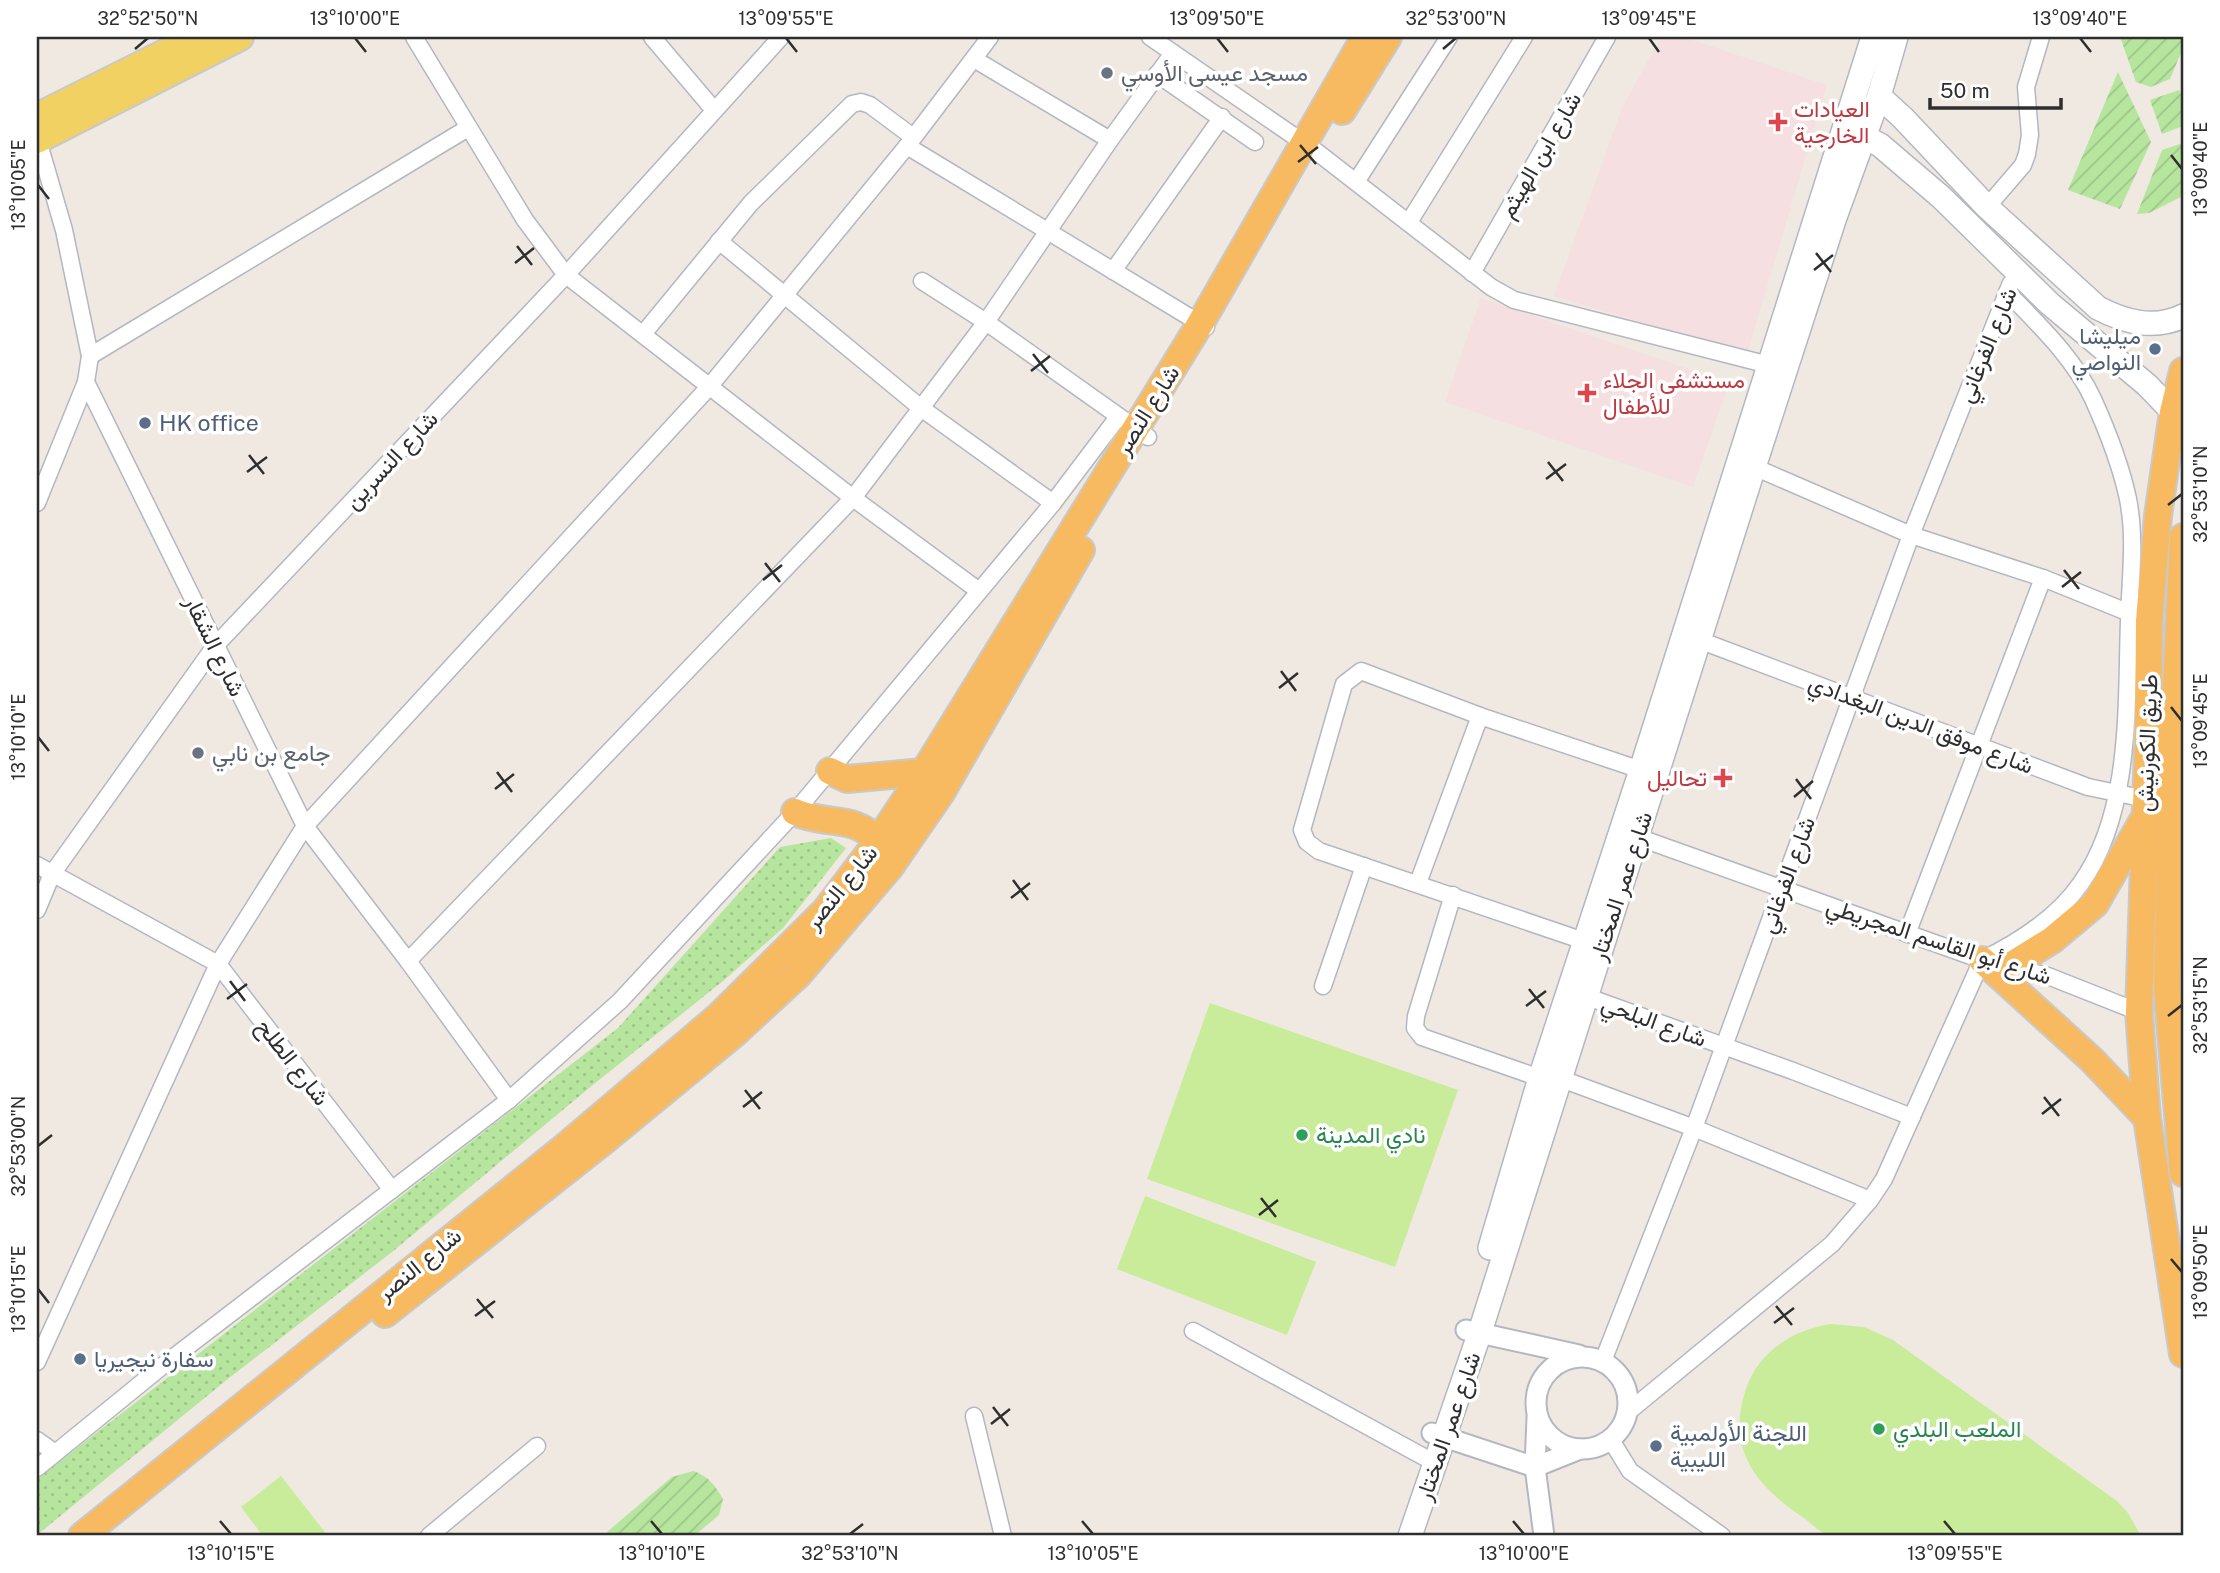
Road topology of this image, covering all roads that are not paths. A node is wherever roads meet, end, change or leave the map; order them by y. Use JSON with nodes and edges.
{"nodes":[{"id":1,"x":197,"y":37,"type":"edge"},
{"id":2,"x":240,"y":37,"type":"edge"},
{"id":3,"x":414,"y":37,"type":"edge"},
{"id":4,"x":652,"y":37,"type":"edge"},
{"id":5,"x":781,"y":37,"type":"edge"},
{"id":6,"x":990,"y":37,"type":"edge"},
{"id":7,"x":1366,"y":37,"type":"edge"},
{"id":8,"x":1388,"y":37,"type":"edge"},
{"id":9,"x":1449,"y":37,"type":"edge"},
{"id":10,"x":1524,"y":37,"type":"edge"},
{"id":11,"x":1607,"y":37,"type":"edge"},
{"id":12,"x":1873,"y":37,"type":"edge"},
{"id":13,"x":1896,"y":37,"type":"edge"},
{"id":14,"x":2041,"y":37,"type":"edge"},
{"id":15,"x":1163,"y":43,"type":"edge"},
{"id":16,"x":974,"y":59,"type":"junction"},
{"id":17,"x":1157,"y":74,"type":"junction"},
{"id":18,"x":1880,"y":96,"type":"junction"},
{"id":19,"x":714,"y":110,"type":"junction"},
{"id":20,"x":1222,"y":117,"type":"junction"},
{"id":21,"x":1843,"y":127,"type":"junction"},
{"id":22,"x":468,"y":128,"type":"junction"},
{"id":23,"x":37,"y":133,"type":"edge"},
{"id":24,"x":1865,"y":135,"type":"junction"},
{"id":25,"x":1110,"y":140,"type":"junction"},
{"id":26,"x":910,"y":141,"type":"junction"},
{"id":27,"x":1255,"y":142,"type":"dead end"},
{"id":28,"x":1310,"y":147,"type":"junction"},
{"id":29,"x":1356,"y":182,"type":"junction"},
{"id":30,"x":1987,"y":207,"type":"junction"},
{"id":31,"x":1409,"y":222,"type":"junction"},
{"id":32,"x":1047,"y":231,"type":"junction"},
{"id":33,"x":719,"y":241,"type":"junction"},
{"id":34,"x":1809,"y":268,"type":"junction"},
{"id":35,"x":1113,"y":271,"type":"junction"},
{"id":36,"x":1472,"y":273,"type":"junction"},
{"id":37,"x":565,"y":275,"type":"junction"},
{"id":38,"x":922,"y":281,"type":"dead end"},
{"id":39,"x":2012,"y":282,"type":"junction"},
{"id":40,"x":784,"y":293,"type":"junction"},
{"id":41,"x":2183,"y":316,"type":"edge"},
{"id":42,"x":986,"y":322,"type":"junction"},
{"id":43,"x":1205,"y":327,"type":"junction"},
{"id":44,"x":643,"y":334,"type":"junction"},
{"id":45,"x":90,"y":356,"type":"junction"},
{"id":46,"x":1769,"y":365,"type":"junction"},
{"id":47,"x":2183,"y":371,"type":"edge"},
{"id":48,"x":86,"y":382,"type":"junction"},
{"id":49,"x":709,"y":387,"type":"junction"},
{"id":50,"x":921,"y":408,"type":"junction"},
{"id":51,"x":2173,"y":412,"type":"junction"},
{"id":52,"x":1134,"y":428,"type":"junction"},
{"id":53,"x":1754,"y":467,"type":"junction"},
{"id":54,"x":853,"y":498,"type":"junction"},
{"id":55,"x":37,"y":503,"type":"edge"},
{"id":56,"x":1052,"y":503,"type":"junction"},
{"id":57,"x":1911,"y":535,"type":"junction"},
{"id":58,"x":2183,"y":537,"type":"edge"},
{"id":59,"x":2043,"y":578,"type":"junction"},
{"id":60,"x":979,"y":592,"type":"junction"},
{"id":61,"x":2139,"y":617,"type":"junction"},
{"id":62,"x":1699,"y":640,"type":"junction"},
{"id":63,"x":215,"y":646,"type":"junction"},
{"id":64,"x":1851,"y":698,"type":"junction"},
{"id":65,"x":2179,"y":704,"type":"edge"},
{"id":66,"x":1480,"y":716,"type":"junction"},
{"id":67,"x":1979,"y":746,"type":"junction"},
{"id":68,"x":1641,"y":770,"type":"junction"},
{"id":69,"x":830,"y":771,"type":"junction"},
{"id":70,"x":924,"y":772,"type":"junction"},
{"id":71,"x":2117,"y":794,"type":"junction"},
{"id":72,"x":2145,"y":808,"type":"junction"},
{"id":73,"x":795,"y":812,"type":"junction"},
{"id":74,"x":304,"y":826,"type":"junction"},
{"id":75,"x":1629,"y":833,"type":"junction"},
{"id":76,"x":878,"y":841,"type":"junction"},
{"id":77,"x":37,"y":865,"type":"edge"},
{"id":78,"x":1364,"y":866,"type":"junction"},
{"id":79,"x":52,"y":874,"type":"junction"},
{"id":80,"x":1418,"y":883,"type":"junction"},
{"id":81,"x":1783,"y":889,"type":"junction"},
{"id":82,"x":1453,"y":895,"type":"junction"},
{"id":83,"x":37,"y":910,"type":"edge"},
{"id":84,"x":1907,"y":934,"type":"junction"},
{"id":85,"x":1584,"y":941,"type":"junction"},
{"id":86,"x":1982,"y":960,"type":"junction"},
{"id":87,"x":408,"y":961,"type":"junction"},
{"id":88,"x":218,"y":964,"type":"junction"},
{"id":89,"x":2010,"y":966,"type":"junction"},
{"id":90,"x":1323,"y":986,"type":"dead end"},
{"id":91,"x":1585,"y":996,"type":"junction"},
{"id":92,"x":2139,"y":1012,"type":"junction"},
{"id":93,"x":1724,"y":1046,"type":"junction"},
{"id":94,"x":1549,"y":1078,"type":"junction"},
{"id":95,"x":509,"y":1100,"type":"junction"},
{"id":96,"x":1912,"y":1117,"type":"junction"},
{"id":97,"x":2147,"y":1118,"type":"junction"},
{"id":98,"x":1694,"y":1128,"type":"junction"},
{"id":99,"x":2183,"y":1170,"type":"edge"},
{"id":100,"x":392,"y":1190,"type":"junction"},
{"id":101,"x":1870,"y":1200,"type":"junction"},
{"id":102,"x":2177,"y":1269,"type":"edge"},
{"id":103,"x":1193,"y":1331,"type":"dead end"},
{"id":104,"x":1473,"y":1333,"type":"junction"},
{"id":105,"x":2183,"y":1354,"type":"edge"},
{"id":106,"x":1583,"y":1356,"type":"junction"},
{"id":107,"x":1603,"y":1361,"type":"junction"},
{"id":108,"x":37,"y":1362,"type":"edge"},
{"id":109,"x":1628,"y":1412,"type":"junction"},
{"id":110,"x":974,"y":1416,"type":"dead end"},
{"id":111,"x":1537,"y":1417,"type":"junction"},
{"id":112,"x":1439,"y":1435,"type":"junction"},
{"id":113,"x":37,"y":1440,"type":"edge"},
{"id":114,"x":1611,"y":1440,"type":"junction"},
{"id":115,"x":537,"y":1446,"type":"dead end"},
{"id":116,"x":1580,"y":1450,"type":"junction"},
{"id":117,"x":55,"y":1453,"type":"junction"},
{"id":118,"x":1424,"y":1457,"type":"junction"},
{"id":119,"x":1535,"y":1466,"type":"junction"},
{"id":120,"x":37,"y":1468,"type":"edge"},
{"id":121,"x":82,"y":1536,"type":"edge"},
{"id":122,"x":108,"y":1536,"type":"edge"},
{"id":123,"x":429,"y":1536,"type":"edge"},
{"id":124,"x":1003,"y":1536,"type":"edge"},
{"id":125,"x":1394,"y":1536,"type":"edge"},
{"id":126,"x":1410,"y":1536,"type":"edge"},
{"id":127,"x":1544,"y":1536,"type":"edge"},
{"id":128,"x":1722,"y":1536,"type":"edge"}],
"edges":[{"from":1,"to":23,"type":"main road"},
{"from":2,"to":23,"type":"main road"},
{"from":3,"to":22,"type":"street"},
{"from":4,"to":19,"type":"street"},
{"from":5,"to":19,"type":"street","name":"شارع النسرين"},
{"from":6,"to":16,"type":"street"},
{"from":7,"to":28,"type":"highway","name":"شارع النصر"},
{"from":8,"to":28,"type":"highway","name":"شارع النصر"},
{"from":9,"to":29,"type":"street"},
{"from":10,"to":31,"type":"street"},
{"from":11,"to":36,"type":"street","name":"شارع ابن الهيثم"},
{"from":12,"to":21,"type":"main road","name":"شارع عمر المختار"},
{"from":13,"to":18,"type":"main road","name":"شارع عمر المختار"},
{"from":14,"to":30,"type":"street"},
{"from":15,"to":17,"type":"street"},
{"from":15,"to":28,"type":"street"},
{"from":16,"to":25,"type":"street"},
{"from":16,"to":26,"type":"street"},
{"from":17,"to":20,"type":"street"},
{"from":17,"to":25,"type":"street"},
{"from":18,"to":24,"type":"main road","name":"شارع عمر المختار"},
{"from":18,"to":30,"type":"main road"},
{"from":19,"to":37,"type":"street","name":"شارع النسرين"},
{"from":20,"to":27,"type":"street"},
{"from":20,"to":35,"type":"street"},
{"from":21,"to":24,"type":"main road"},
{"from":21,"to":34,"type":"main road","name":"شارع عمر المختار"},
{"from":22,"to":37,"type":"street"},
{"from":22,"to":45,"type":"street"},
{"from":23,"to":45,"type":"street"},
{"from":24,"to":34,"type":"main road","name":"شارع عمر المختار"},
{"from":24,"to":39,"type":"main road"},
{"from":25,"to":32,"type":"street"},
{"from":26,"to":32,"type":"street"},
{"from":26,"to":33,"type":"street"},
{"from":26,"to":40,"type":"street"},
{"from":28,"to":29,"type":"street"},
{"from":28,"to":43,"type":"highway","name":"شارع النصر"},
{"from":29,"to":31,"type":"street"},
{"from":30,"to":41,"type":"main road"},
{"from":31,"to":36,"type":"street"},
{"from":32,"to":35,"type":"street"},
{"from":32,"to":42,"type":"street"},
{"from":33,"to":40,"type":"street"},
{"from":33,"to":44,"type":"street"},
{"from":34,"to":46,"type":"main road","name":"شارع عمر المختار"},
{"from":34,"to":53,"type":"main road","name":"شارع عمر المختار"},
{"from":35,"to":43,"type":"street"},
{"from":36,"to":46,"type":"street"},
{"from":37,"to":44,"type":"street"},
{"from":37,"to":63,"type":"street","name":"شارع النسرين"},
{"from":38,"to":42,"type":"street"},
{"from":39,"to":51,"type":"main road"},
{"from":39,"to":57,"type":"street","name":"شارع الفرغاني"},
{"from":39,"to":61,"type":"street"},
{"from":40,"to":49,"type":"street"},
{"from":40,"to":50,"type":"street"},
{"from":42,"to":50,"type":"street"},
{"from":42,"to":52,"type":"street"},
{"from":43,"to":52,"type":"highway","name":"شارع النصر"},
{"from":44,"to":49,"type":"street"},
{"from":45,"to":48,"type":"street"},
{"from":46,"to":68,"type":"main road","name":"شارع عمر المختار"},
{"from":47,"to":51,"type":"highway","name":"طريق الكورنيش"},
{"from":48,"to":55,"type":"street"},
{"from":48,"to":63,"type":"street","name":"شارع الشقار"},
{"from":49,"to":54,"type":"street"},
{"from":49,"to":74,"type":"street"},
{"from":50,"to":54,"type":"street"},
{"from":50,"to":56,"type":"street"},
{"from":51,"to":61,"type":"highway","name":"طريق الكورنيش"},
{"from":52,"to":56,"type":"street"},
{"from":52,"to":70,"type":"highway","name":"شارع النصر"},
{"from":52,"to":122,"type":"highway","name":"شارع النصر"},
{"from":53,"to":57,"type":"street"},
{"from":53,"to":62,"type":"main road","name":"شارع عمر المختار"},
{"from":54,"to":60,"type":"street"},
{"from":54,"to":87,"type":"street"},
{"from":56,"to":60,"type":"street"},
{"from":57,"to":59,"type":"street"},
{"from":57,"to":64,"type":"street","name":"شارع الفرغاني"},
{"from":58,"to":65,"type":"highway","name":"طريق الكورنيش"},
{"from":59,"to":61,"type":"street"},
{"from":59,"to":67,"type":"street"},
{"from":60,"to":69,"type":"street"},
{"from":61,"to":71,"type":"street"},
{"from":61,"to":72,"type":"highway","name":"طريق الكورنيش"},
{"from":62,"to":64,"type":"street","name":"شارع موفق الدين البغدادي"},
{"from":62,"to":75,"type":"main road","name":"شارع عمر المختار"},
{"from":63,"to":74,"type":"street","name":"شارع الشقار"},
{"from":63,"to":79,"type":"street","name":"شارع النسرين"},
{"from":64,"to":67,"type":"street","name":"شارع موفق الدين البغدادي"},
{"from":64,"to":81,"type":"street","name":"شارع الفرغاني"},
{"from":65,"to":99,"type":"highway","name":"طريق الكورنيش"},
{"from":66,"to":68,"type":"street"},
{"from":66,"to":78,"type":"street"},
{"from":66,"to":80,"type":"street"},
{"from":67,"to":71,"type":"street","name":"شارع موفق الدين البغدادي"},
{"from":67,"to":84,"type":"street"},
{"from":68,"to":75,"type":"main road","name":"شارع عمر المختار"},
{"from":69,"to":70,"type":"highway"},
{"from":69,"to":73,"type":"street"},
{"from":70,"to":76,"type":"highway","name":"شارع النصر"},
{"from":71,"to":72,"type":"street","name":"شارع موفق الدين البغدادي"},
{"from":71,"to":86,"type":"street"},
{"from":72,"to":89,"type":"highway"},
{"from":72,"to":92,"type":"highway","name":"طريق الكورنيش"},
{"from":73,"to":76,"type":"highway"},
{"from":73,"to":95,"type":"street"},
{"from":74,"to":87,"type":"street","name":"شارع الشقار"},
{"from":74,"to":88,"type":"street"},
{"from":75,"to":81,"type":"street","name":"شارع أبو القاسم المجريطي"},
{"from":75,"to":85,"type":"main road","name":"شارع عمر المختار"},
{"from":75,"to":91,"type":"main road","name":"شارع عمر المختار"},
{"from":76,"to":121,"type":"highway","name":"شارع النصر"},
{"from":77,"to":79,"type":"street","name":"شارع الطلح"},
{"from":78,"to":80,"type":"street"},
{"from":78,"to":90,"type":"street"},
{"from":79,"to":83,"type":"street","name":"شارع النسرين"},
{"from":79,"to":88,"type":"street","name":"شارع الطلح"},
{"from":80,"to":82,"type":"street"},
{"from":81,"to":84,"type":"street","name":"شارع أبو القاسم المجريطي"},
{"from":81,"to":93,"type":"street","name":"شارع الفرغاني"},
{"from":82,"to":85,"type":"street"},
{"from":82,"to":94,"type":"street"},
{"from":84,"to":86,"type":"street","name":"شارع أبو القاسم المجريطي"},
{"from":85,"to":94,"type":"main road","name":"شارع عمر المختار"},
{"from":86,"to":89,"type":"street","name":"شارع أبو القاسم المجريطي"},
{"from":86,"to":96,"type":"street"},
{"from":86,"to":97,"type":"highway"},
{"from":87,"to":95,"type":"street","name":"شارع الشقار"},
{"from":88,"to":100,"type":"street","name":"شارع الطلح"},
{"from":88,"to":108,"type":"street"},
{"from":89,"to":92,"type":"street","name":"شارع أبو القاسم المجريطي"},
{"from":91,"to":93,"type":"street","name":"شارع البلحي"},
{"from":91,"to":94,"type":"main road","name":"شارع عمر المختار"},
{"from":92,"to":97,"type":"highway","name":"طريق الكورنيش"},
{"from":93,"to":96,"type":"street","name":"شارع البلحي"},
{"from":93,"to":98,"type":"street","name":"شارع الفرغاني"},
{"from":94,"to":98,"type":"street"},
{"from":94,"to":104,"type":"main road","name":"شارع عمر المختار"},
{"from":95,"to":100,"type":"street"},
{"from":96,"to":101,"type":"street"},
{"from":97,"to":102,"type":"highway","name":"طريق الكورنيش"},
{"from":98,"to":101,"type":"street"},
{"from":98,"to":107,"type":"street","name":"شارع الفرغاني"},
{"from":100,"to":117,"type":"street"},
{"from":101,"to":109,"type":"street"},
{"from":102,"to":105,"type":"highway","name":"طريق الكورنيش"},
{"from":103,"to":118,"type":"street"},
{"from":104,"to":106,"type":"street"},
{"from":104,"to":112,"type":"main road","name":"شارع عمر المختار"},
{"from":106,"to":107,"type":"street"},
{"from":106,"to":111,"type":"street"},
{"from":107,"to":109,"type":"street"},
{"from":109,"to":114,"type":"street"},
{"from":110,"to":124,"type":"street"},
{"from":111,"to":116,"type":"street"},
{"from":111,"to":119,"type":"street"},
{"from":112,"to":118,"type":"main road","name":"شارع عمر المختار"},
{"from":112,"to":119,"type":"street"},
{"from":112,"to":126,"type":"main road","name":"شارع عمر المختار"},
{"from":113,"to":117,"type":"street"},
{"from":114,"to":116,"type":"street"},
{"from":114,"to":128,"type":"street"},
{"from":115,"to":123,"type":"street"},
{"from":116,"to":119,"type":"street"},
{"from":117,"to":120,"type":"street"},
{"from":118,"to":125,"type":"main road","name":"شارع عمر المختار"},
{"from":119,"to":127,"type":"street"}]}
